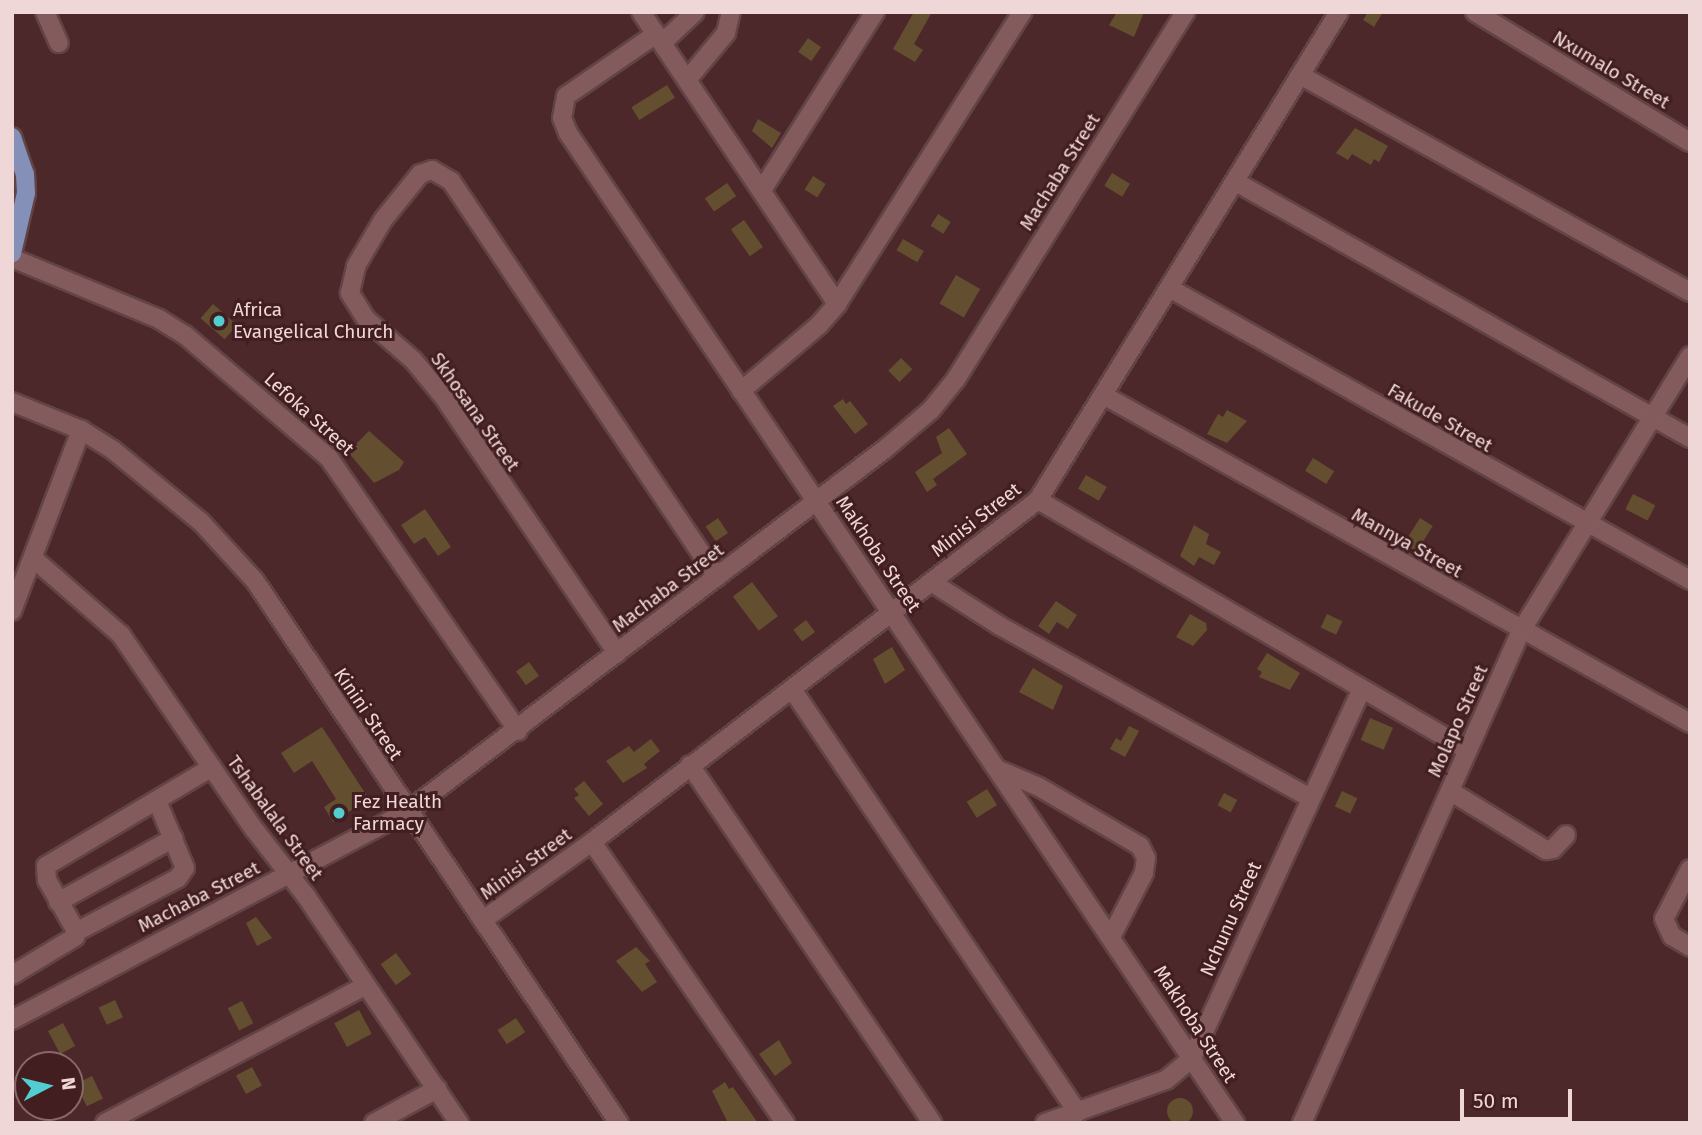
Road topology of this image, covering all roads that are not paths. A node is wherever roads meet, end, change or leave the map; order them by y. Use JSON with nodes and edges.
{"nodes":[{"id":1,"x":44,"y":12,"type":"edge"},
{"id":2,"x":641,"y":12,"type":"edge"},
{"id":3,"x":695,"y":12,"type":"edge"},
{"id":4,"x":731,"y":12,"type":"edge"},
{"id":5,"x":875,"y":12,"type":"edge"},
{"id":6,"x":1022,"y":12,"type":"edge"},
{"id":7,"x":1185,"y":12,"type":"edge"},
{"id":8,"x":1339,"y":12,"type":"edge"},
{"id":9,"x":1475,"y":12,"type":"edge"},
{"id":10,"x":659,"y":38,"type":"junction"},
{"id":11,"x":59,"y":43,"type":"dead end"},
{"id":12,"x":1300,"y":75,"type":"junction"},
{"id":13,"x":687,"y":80,"type":"junction"},
{"id":14,"x":12,"y":137,"type":"edge"},
{"id":15,"x":1690,"y":142,"type":"edge"},
{"id":16,"x":1236,"y":183,"type":"junction"},
{"id":17,"x":762,"y":190,"type":"junction"},
{"id":18,"x":12,"y":256,"type":"edge"},
{"id":19,"x":1171,"y":289,"type":"junction"},
{"id":20,"x":1690,"y":292,"type":"edge"},
{"id":21,"x":837,"y":304,"type":"junction"},
{"id":22,"x":1690,"y":356,"type":"edge"},
{"id":23,"x":741,"y":391,"type":"junction"},
{"id":24,"x":1105,"y":396,"type":"junction"},
{"id":25,"x":12,"y":402,"type":"edge"},
{"id":26,"x":1651,"y":417,"type":"junction"},
{"id":27,"x":81,"y":430,"type":"junction"},
{"id":28,"x":1690,"y":438,"type":"edge"},
{"id":29,"x":1038,"y":500,"type":"junction"},
{"id":30,"x":818,"y":502,"type":"junction"},
{"id":31,"x":1588,"y":526,"type":"junction"},
{"id":32,"x":34,"y":559,"type":"junction"},
{"id":33,"x":717,"y":577,"type":"junction"},
{"id":34,"x":1690,"y":580,"type":"edge"},
{"id":35,"x":931,"y":582,"type":"junction"},
{"id":36,"x":12,"y":611,"type":"edge"},
{"id":37,"x":892,"y":611,"type":"junction"},
{"id":38,"x":1521,"y":631,"type":"junction"},
{"id":39,"x":617,"y":653,"type":"junction"},
{"id":40,"x":1362,"y":689,"type":"junction"},
{"id":41,"x":792,"y":690,"type":"junction"},
{"id":42,"x":1690,"y":723,"type":"edge"},
{"id":43,"x":518,"y":731,"type":"junction"},
{"id":44,"x":1468,"y":750,"type":"junction"},
{"id":45,"x":690,"y":765,"type":"junction"},
{"id":46,"x":212,"y":767,"type":"junction"},
{"id":47,"x":998,"y":769,"type":"junction"},
{"id":48,"x":1450,"y":791,"type":"junction"},
{"id":49,"x":1309,"y":797,"type":"junction"},
{"id":50,"x":158,"y":803,"type":"junction"},
{"id":51,"x":408,"y":811,"type":"junction"},
{"id":52,"x":1566,"y":835,"type":"dead end"},
{"id":53,"x":174,"y":838,"type":"junction"},
{"id":54,"x":592,"y":842,"type":"junction"},
{"id":55,"x":1690,"y":869,"type":"edge"},
{"id":56,"x":288,"y":875,"type":"junction"},
{"id":57,"x":58,"y":902,"type":"junction"},
{"id":58,"x":484,"y":920,"type":"junction"},
{"id":59,"x":76,"y":932,"type":"junction"},
{"id":60,"x":1112,"y":935,"type":"junction"},
{"id":61,"x":1690,"y":947,"type":"edge"},
{"id":62,"x":12,"y":975,"type":"edge"},
{"id":63,"x":365,"y":986,"type":"junction"},
{"id":64,"x":12,"y":1020,"type":"edge"},
{"id":65,"x":1192,"y":1058,"type":"junction"},
{"id":66,"x":437,"y":1089,"type":"junction"},
{"id":67,"x":1078,"y":1113,"type":"junction"},
{"id":68,"x":105,"y":1123,"type":"edge"},
{"id":69,"x":374,"y":1123,"type":"edge"},
{"id":70,"x":459,"y":1123,"type":"edge"},
{"id":71,"x":619,"y":1123,"type":"edge"},
{"id":72,"x":785,"y":1123,"type":"edge"},
{"id":73,"x":932,"y":1123,"type":"edge"},
{"id":74,"x":1045,"y":1123,"type":"edge"},
{"id":75,"x":1235,"y":1123,"type":"edge"},
{"id":76,"x":1302,"y":1123,"type":"edge"}],
"edges":[{"from":1,"to":11,"type":"street"},
{"from":2,"to":10,"type":"street"},
{"from":3,"to":10,"type":"street","name":"Makhoba Street"},
{"from":4,"to":13,"type":"street"},
{"from":5,"to":17,"type":"street"},
{"from":6,"to":21,"type":"street"},
{"from":7,"to":30,"type":"street","name":"Machaba Street"},
{"from":8,"to":12,"type":"street","name":"Minisi Street"},
{"from":9,"to":15,"type":"street","name":"Nxumalo Street"},
{"from":10,"to":13,"type":"street"},
{"from":10,"to":23,"type":"street","name":"Makhoba Street"},
{"from":12,"to":16,"type":"street","name":"Minisi Street"},
{"from":12,"to":20,"type":"street"},
{"from":13,"to":17,"type":"street"},
{"from":14,"to":18,"type":"main road"},
{"from":16,"to":19,"type":"street","name":"Minisi Street"},
{"from":16,"to":26,"type":"street"},
{"from":17,"to":21,"type":"street"},
{"from":18,"to":43,"type":"street","name":"Lefoka Street"},
{"from":19,"to":24,"type":"street","name":"Minisi Street"},
{"from":19,"to":31,"type":"street","name":"Fakude Street"},
{"from":21,"to":23,"type":"street"},
{"from":22,"to":26,"type":"street","name":"Molapo Street"},
{"from":23,"to":30,"type":"street","name":"Makhoba Street"},
{"from":24,"to":29,"type":"street","name":"Minisi Street"},
{"from":24,"to":38,"type":"street","name":"Mannya Street"},
{"from":25,"to":27,"type":"street","name":"Kinini Street"},
{"from":26,"to":28,"type":"street"},
{"from":26,"to":31,"type":"street","name":"Molapo Street"},
{"from":27,"to":32,"type":"street"},
{"from":27,"to":51,"type":"street","name":"Kinini Street"},
{"from":29,"to":35,"type":"street","name":"Minisi Street"},
{"from":29,"to":40,"type":"street"},
{"from":30,"to":33,"type":"street","name":"Machaba Street"},
{"from":30,"to":37,"type":"street","name":"Makhoba Street"},
{"from":31,"to":34,"type":"street","name":"Fakude Street"},
{"from":31,"to":38,"type":"street","name":"Molapo Street"},
{"from":32,"to":36,"type":"street"},
{"from":32,"to":46,"type":"street","name":"Tshabalala Street"},
{"from":33,"to":39,"type":"street","name":"Machaba Street"},
{"from":33,"to":39,"type":"street","name":"Skhosana Street"},
{"from":35,"to":37,"type":"street","name":"Minisi Street"},
{"from":35,"to":49,"type":"street"},
{"from":37,"to":41,"type":"street","name":"Minisi Street"},
{"from":37,"to":47,"type":"street","name":"Makhoba Street"},
{"from":38,"to":42,"type":"street","name":"Mannya Street"},
{"from":38,"to":44,"type":"street","name":"Molapo Street"},
{"from":39,"to":43,"type":"street","name":"Machaba Street"},
{"from":40,"to":44,"type":"street"},
{"from":40,"to":49,"type":"street","name":"Nchunu Street"},
{"from":41,"to":45,"type":"street","name":"Minisi Street"},
{"from":41,"to":67,"type":"street"},
{"from":43,"to":51,"type":"street","name":"Machaba Street"},
{"from":44,"to":48,"type":"street","name":"Molapo Street"},
{"from":45,"to":54,"type":"street","name":"Minisi Street"},
{"from":45,"to":73,"type":"street"},
{"from":46,"to":50,"type":"street"},
{"from":46,"to":56,"type":"street","name":"Tshabalala Street"},
{"from":47,"to":60,"type":"street","name":"Makhoba Street"},
{"from":47,"to":60,"type":"street"},
{"from":48,"to":52,"type":"street"},
{"from":48,"to":76,"type":"street","name":"Molapo Street"},
{"from":49,"to":65,"type":"street","name":"Nchunu Street"},
{"from":50,"to":53,"type":"street"},
{"from":50,"to":57,"type":"street"},
{"from":51,"to":56,"type":"street","name":"Machaba Street"},
{"from":51,"to":58,"type":"street","name":"Kinini Street"},
{"from":53,"to":57,"type":"street"},
{"from":53,"to":59,"type":"street"},
{"from":54,"to":58,"type":"street","name":"Minisi Street"},
{"from":54,"to":72,"type":"street"},
{"from":55,"to":61,"type":"street"},
{"from":56,"to":63,"type":"street","name":"Tshabalala Street"},
{"from":56,"to":64,"type":"street","name":"Machaba Street"},
{"from":57,"to":59,"type":"street"},
{"from":58,"to":71,"type":"street","name":"Kinini Street"},
{"from":59,"to":62,"type":"street"},
{"from":60,"to":65,"type":"street","name":"Makhoba Street"},
{"from":63,"to":66,"type":"street","name":"Tshabalala Street"},
{"from":63,"to":68,"type":"street"},
{"from":65,"to":67,"type":"street","name":"Nchunu Street"},
{"from":65,"to":75,"type":"street","name":"Makhoba Street"},
{"from":66,"to":69,"type":"street"},
{"from":66,"to":70,"type":"street","name":"Tshabalala Street"},
{"from":67,"to":74,"type":"street","name":"Nchunu Street"}]}
